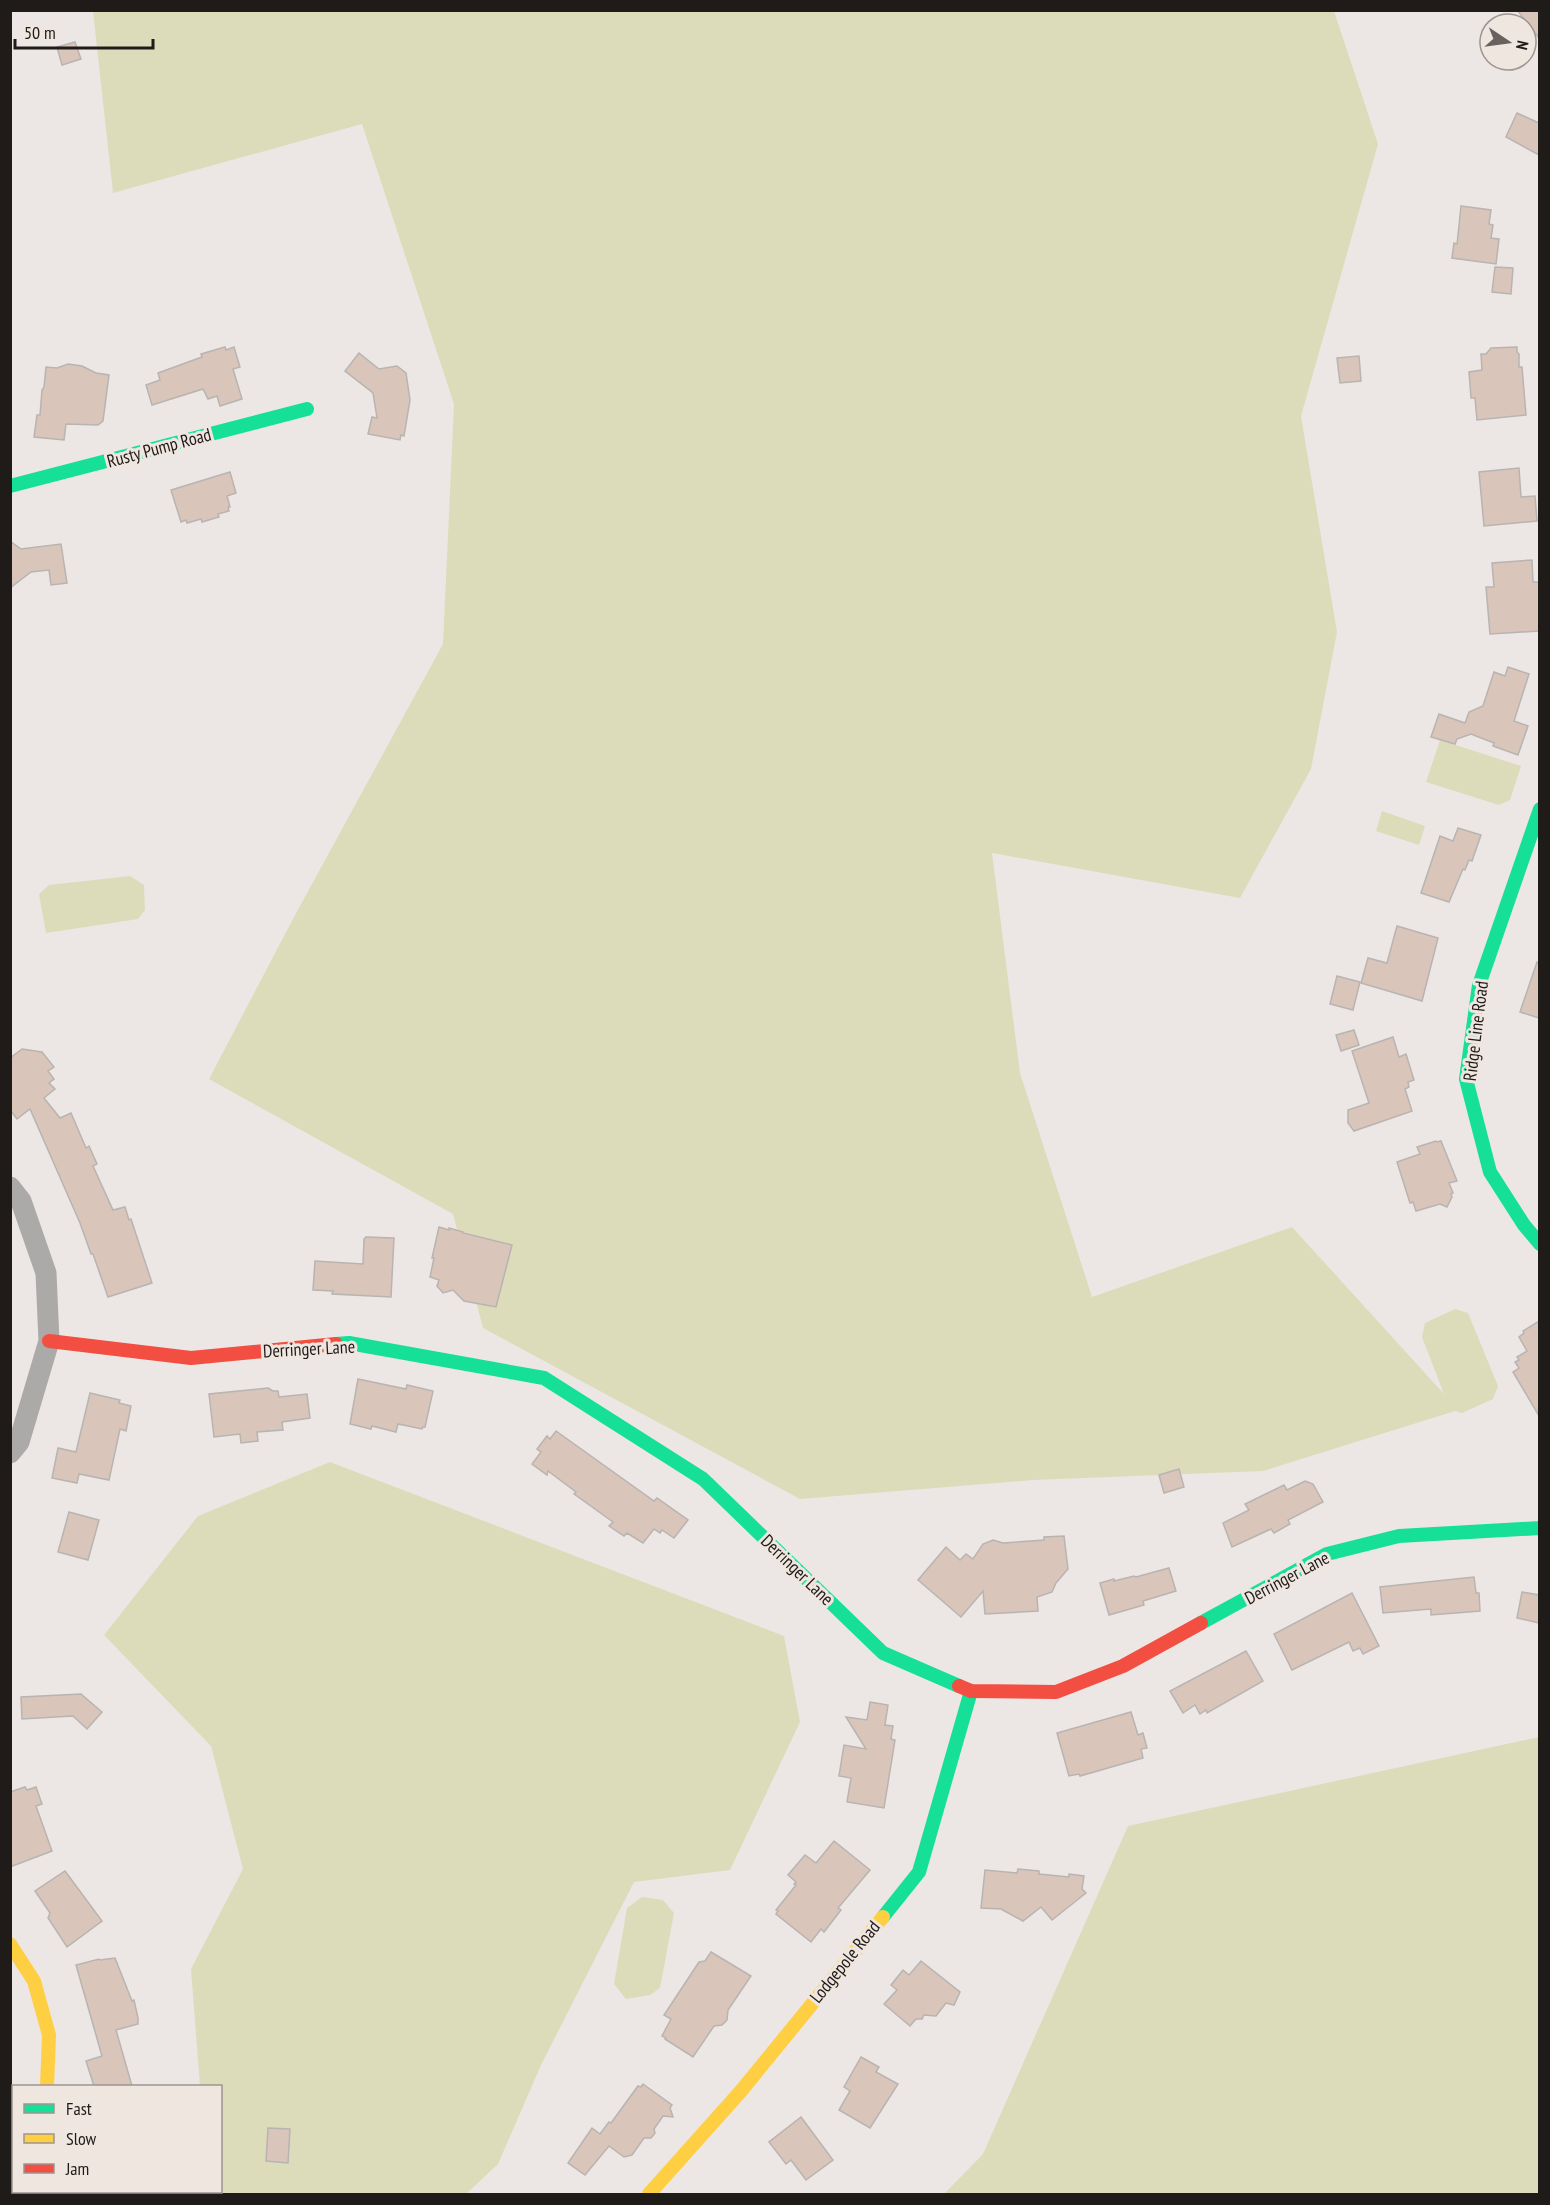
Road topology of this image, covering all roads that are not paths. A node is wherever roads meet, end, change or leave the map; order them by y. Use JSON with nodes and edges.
{"nodes":[{"id":1,"x":307,"y":409,"type":"dead end"},
{"id":2,"x":10,"y":486,"type":"edge"},
{"id":3,"x":1539,"y":809,"type":"edge"},
{"id":4,"x":10,"y":1187,"type":"edge"},
{"id":5,"x":1539,"y":1244,"type":"edge"},
{"id":6,"x":49,"y":1341,"type":"junction"},
{"id":7,"x":10,"y":1453,"type":"edge"},
{"id":8,"x":1539,"y":1528,"type":"edge"},
{"id":9,"x":971,"y":1691,"type":"junction"},
{"id":10,"x":10,"y":1944,"type":"edge"},
{"id":11,"x":47,"y":2085,"type":"edge"},
{"id":12,"x":649,"y":2194,"type":"edge"}],
"edges":[{"from":1,"to":2,"type":"street","name":"Rusty Pump Road"},
{"from":3,"to":5,"type":"street","name":"Ridge Line Road"},
{"from":4,"to":6,"type":"street"},
{"from":6,"to":7,"type":"street"},
{"from":6,"to":9,"type":"street","name":"Derringer Lane"},
{"from":8,"to":9,"type":"street","name":"Derringer Lane"},
{"from":9,"to":12,"type":"street","name":"Lodgepole Road"},
{"from":10,"to":11,"type":"street"}]}
